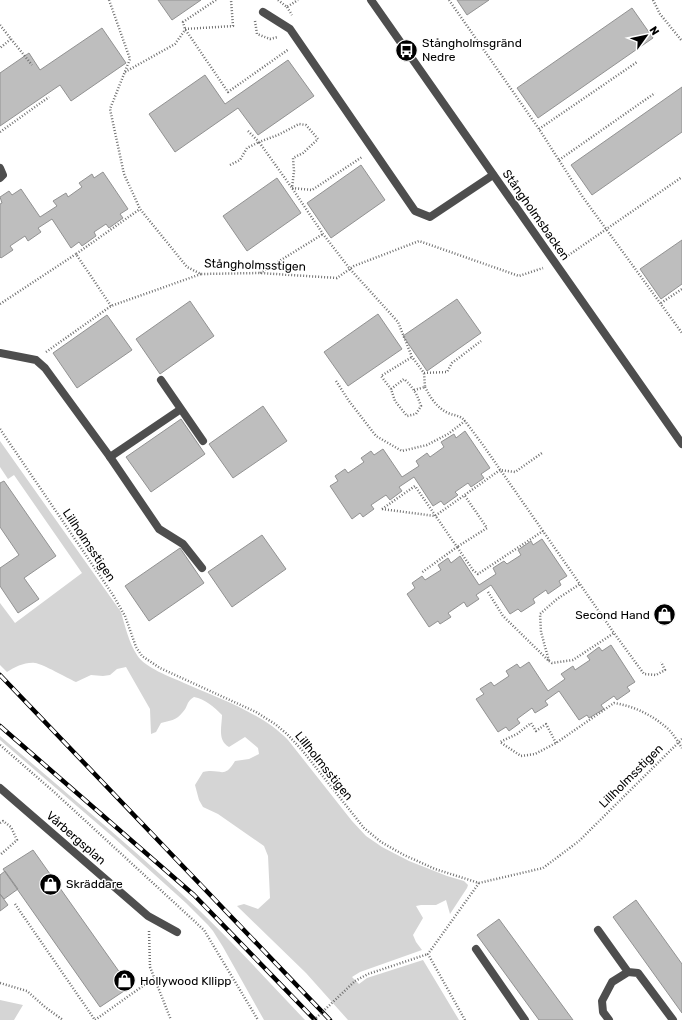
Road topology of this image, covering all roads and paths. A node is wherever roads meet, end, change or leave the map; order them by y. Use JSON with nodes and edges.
{"nodes":[{"id":1,"x":109,"y":0,"type":"edge"},
{"id":2,"x":216,"y":0,"type":"edge"},
{"id":3,"x":231,"y":0,"type":"edge"},
{"id":4,"x":278,"y":0,"type":"edge"},
{"id":5,"x":298,"y":0,"type":"edge"},
{"id":6,"x":371,"y":0,"type":"edge"},
{"id":7,"x":449,"y":0,"type":"edge"},
{"id":8,"x":653,"y":0,"type":"edge"},
{"id":9,"x":263,"y":12,"type":"joint"},
{"id":10,"x":0,"y":25,"type":"edge"},
{"id":11,"x":185,"y":29,"type":"junction"},
{"id":12,"x":283,"y":36,"type":"dead end"},
{"id":13,"x":11,"y":40,"type":"junction"},
{"id":14,"x":682,"y":41,"type":"edge"},
{"id":15,"x":0,"y":48,"type":"edge"},
{"id":16,"x":290,"y":48,"type":"dead end"},
{"id":17,"x":637,"y":62,"type":"dead end"},
{"id":18,"x":32,"y":64,"type":"dead end"},
{"id":19,"x":124,"y":73,"type":"junction"},
{"id":20,"x":655,"y":93,"type":"dead end"},
{"id":21,"x":49,"y":97,"type":"dead end"},
{"id":22,"x":539,"y":129,"type":"junction"},
{"id":23,"x":248,"y":131,"type":"dead end"},
{"id":24,"x":0,"y":132,"type":"edge"},
{"id":25,"x":259,"y":142,"type":"junction"},
{"id":26,"x":365,"y":155,"type":"dead end"},
{"id":27,"x":559,"y":160,"type":"junction"},
{"id":28,"x":230,"y":165,"type":"dead end"},
{"id":29,"x":0,"y":168,"type":"edge"},
{"id":30,"x":493,"y":175,"type":"junction"},
{"id":31,"x":682,"y":177,"type":"edge"},
{"id":32,"x":0,"y":178,"type":"edge"},
{"id":33,"x":292,"y":188,"type":"junction"},
{"id":34,"x":140,"y":209,"type":"junction"},
{"id":35,"x":607,"y":230,"type":"junction"},
{"id":36,"x":323,"y":234,"type":"junction"},
{"id":37,"x":76,"y":254,"type":"junction"},
{"id":38,"x":556,"y":264,"type":"junction"},
{"id":39,"x":350,"y":269,"type":"junction"},
{"id":40,"x":260,"y":273,"type":"junction"},
{"id":41,"x":201,"y":274,"type":"junction"},
{"id":42,"x":682,"y":289,"type":"edge"},
{"id":43,"x":661,"y":303,"type":"junction"},
{"id":44,"x":0,"y":304,"type":"edge"},
{"id":45,"x":111,"y":306,"type":"junction"},
{"id":46,"x":682,"y":333,"type":"edge"},
{"id":47,"x":481,"y":341,"type":"dead end"},
{"id":48,"x":0,"y":353,"type":"edge"},
{"id":49,"x":412,"y":357,"type":"junction"},
{"id":50,"x":36,"y":360,"type":"junction"},
{"id":51,"x":424,"y":373,"type":"junction"},
{"id":52,"x":161,"y":380,"type":"dead end"},
{"id":53,"x":336,"y":381,"type":"dead end"},
{"id":54,"x":426,"y":387,"type":"junction"},
{"id":55,"x":391,"y":390,"type":"junction"},
{"id":56,"x":414,"y":390,"type":"junction"},
{"id":57,"x":181,"y":409,"type":"junction"},
{"id":58,"x":465,"y":421,"type":"junction"},
{"id":59,"x":0,"y":429,"type":"edge"},
{"id":60,"x":203,"y":441,"type":"dead end"},
{"id":61,"x":682,"y":444,"type":"edge"},
{"id":62,"x":542,"y":453,"type":"dead end"},
{"id":63,"x":110,"y":457,"type":"junction"},
{"id":64,"x":500,"y":470,"type":"junction"},
{"id":65,"x":465,"y":496,"type":"junction"},
{"id":66,"x":435,"y":516,"type":"junction"},
{"id":67,"x":543,"y":531,"type":"junction"},
{"id":68,"x":457,"y":547,"type":"junction"},
{"id":69,"x":202,"y":568,"type":"dead end"},
{"id":70,"x":421,"y":573,"type":"dead end"},
{"id":71,"x":580,"y":584,"type":"junction"},
{"id":72,"x":488,"y":592,"type":"dead end"},
{"id":73,"x":614,"y":633,"type":"junction"},
{"id":74,"x":549,"y":661,"type":"junction"},
{"id":75,"x":660,"y":662,"type":"dead end"},
{"id":76,"x":682,"y":739,"type":"edge"},
{"id":77,"x":556,"y":742,"type":"junction"},
{"id":78,"x":678,"y":742,"type":"junction"},
{"id":79,"x":0,"y":745,"type":"edge"},
{"id":80,"x":682,"y":748,"type":"edge"},
{"id":81,"x":0,"y":788,"type":"edge"},
{"id":82,"x":0,"y":823,"type":"edge"},
{"id":83,"x":0,"y":855,"type":"edge"},
{"id":84,"x":479,"y":883,"type":"junction"},
{"id":85,"x":15,"y":904,"type":"dead end"},
{"id":86,"x":148,"y":916,"type":"junction"},
{"id":87,"x":598,"y":930,"type":"dead end"},
{"id":88,"x":176,"y":932,"type":"dead end"},
{"id":89,"x":476,"y":949,"type":"dead end"},
{"id":90,"x":428,"y":954,"type":"junction"},
{"id":91,"x":628,"y":972,"type":"junction"},
{"id":92,"x":154,"y":978,"type":"junction"},
{"id":93,"x":0,"y":984,"type":"edge"},
{"id":94,"x":63,"y":1020,"type":"edge"},
{"id":95,"x":171,"y":1020,"type":"edge"},
{"id":96,"x":258,"y":1020,"type":"edge"},
{"id":97,"x":314,"y":1020,"type":"edge"},
{"id":98,"x":465,"y":1020,"type":"edge"},
{"id":99,"x":525,"y":1020,"type":"edge"},
{"id":100,"x":609,"y":1020,"type":"edge"},
{"id":101,"x":673,"y":1020,"type":"edge"}],
"edges":[{"from":1,"to":19,"type":"path","name":"Stångholmsstigen"},
{"from":2,"to":11,"type":"path"},
{"from":3,"to":11,"type":"path"},
{"from":4,"to":5,"type":"path"},
{"from":6,"to":30,"type":"street","name":"Stångholmsbacken"},
{"from":7,"to":22,"type":"path"},
{"from":8,"to":14,"type":"path"},
{"from":9,"to":12,"type":"path"},
{"from":9,"to":30,"type":"street"},
{"from":10,"to":13,"type":"path"},
{"from":11,"to":16,"type":"path"},
{"from":11,"to":19,"type":"path"},
{"from":13,"to":15,"type":"path"},
{"from":13,"to":18,"type":"path"},
{"from":17,"to":22,"type":"path"},
{"from":19,"to":34,"type":"path","name":"Stångholmsstigen"},
{"from":20,"to":27,"type":"path"},
{"from":21,"to":24,"type":"path"},
{"from":22,"to":27,"type":"path"},
{"from":23,"to":25,"type":"path"},
{"from":25,"to":28,"type":"path"},
{"from":25,"to":33,"type":"path"},
{"from":25,"to":33,"type":"path"},
{"from":26,"to":33,"type":"path"},
{"from":27,"to":35,"type":"path"},
{"from":29,"to":32,"type":"street"},
{"from":30,"to":38,"type":"street","name":"Stångholmsbacken"},
{"from":31,"to":35,"type":"path","name":"Stångholmsstigen"},
{"from":33,"to":36,"type":"path"},
{"from":34,"to":37,"type":"path"},
{"from":34,"to":41,"type":"path","name":"Stångholmsstigen"},
{"from":35,"to":38,"type":"path","name":"Stångholmsstigen"},
{"from":35,"to":43,"type":"path"},
{"from":36,"to":39,"type":"path"},
{"from":36,"to":40,"type":"path"},
{"from":37,"to":44,"type":"path"},
{"from":37,"to":45,"type":"path"},
{"from":38,"to":39,"type":"path","name":"Stångholmsstigen"},
{"from":38,"to":61,"type":"street","name":"Stångholmsbacken"},
{"from":39,"to":40,"type":"path","name":"Stångholmsstigen"},
{"from":39,"to":49,"type":"path"},
{"from":40,"to":41,"type":"path","name":"Stångholmsstigen"},
{"from":41,"to":45,"type":"path"},
{"from":42,"to":43,"type":"path"},
{"from":43,"to":46,"type":"path"},
{"from":45,"to":50,"type":"path"},
{"from":47,"to":51,"type":"path"},
{"from":48,"to":50,"type":"street"},
{"from":49,"to":51,"type":"path"},
{"from":49,"to":55,"type":"path"},
{"from":50,"to":63,"type":"street"},
{"from":51,"to":54,"type":"path"},
{"from":52,"to":57,"type":"street"},
{"from":53,"to":58,"type":"path"},
{"from":54,"to":56,"type":"path"},
{"from":54,"to":58,"type":"path"},
{"from":55,"to":56,"type":"path"},
{"from":55,"to":56,"type":"path"},
{"from":57,"to":60,"type":"street"},
{"from":57,"to":63,"type":"street"},
{"from":58,"to":64,"type":"path"},
{"from":59,"to":84,"type":"path","name":"Lillholmsstigen"},
{"from":62,"to":64,"type":"path"},
{"from":63,"to":69,"type":"street"},
{"from":64,"to":65,"type":"path"},
{"from":64,"to":67,"type":"path"},
{"from":65,"to":66,"type":"path"},
{"from":65,"to":68,"type":"path"},
{"from":66,"to":66,"type":"path"},
{"from":66,"to":68,"type":"path"},
{"from":67,"to":68,"type":"path"},
{"from":67,"to":71,"type":"path"},
{"from":68,"to":70,"type":"path"},
{"from":71,"to":73,"type":"path"},
{"from":71,"to":74,"type":"path"},
{"from":72,"to":74,"type":"path"},
{"from":73,"to":74,"type":"path"},
{"from":73,"to":75,"type":"path"},
{"from":76,"to":78,"type":"path","name":"Lillholmsstigen"},
{"from":77,"to":77,"type":"path"},
{"from":77,"to":78,"type":"path"},
{"from":78,"to":80,"type":"path"},
{"from":78,"to":84,"type":"path","name":"Lillholmsstigen"},
{"from":79,"to":96,"type":"path"},
{"from":81,"to":86,"type":"street","name":"Vårbergsplan"},
{"from":82,"to":83,"type":"path"},
{"from":84,"to":90,"type":"path"},
{"from":85,"to":92,"type":"path"},
{"from":86,"to":88,"type":"street","name":"Vårbergsplan"},
{"from":86,"to":92,"type":"path"},
{"from":87,"to":91,"type":"street"},
{"from":89,"to":99,"type":"street"},
{"from":90,"to":97,"type":"path","bridge":true},
{"from":90,"to":98,"type":"path"},
{"from":91,"to":100,"type":"street"},
{"from":91,"to":101,"type":"street"},
{"from":92,"to":95,"type":"path"},
{"from":93,"to":94,"type":"path"}]}
